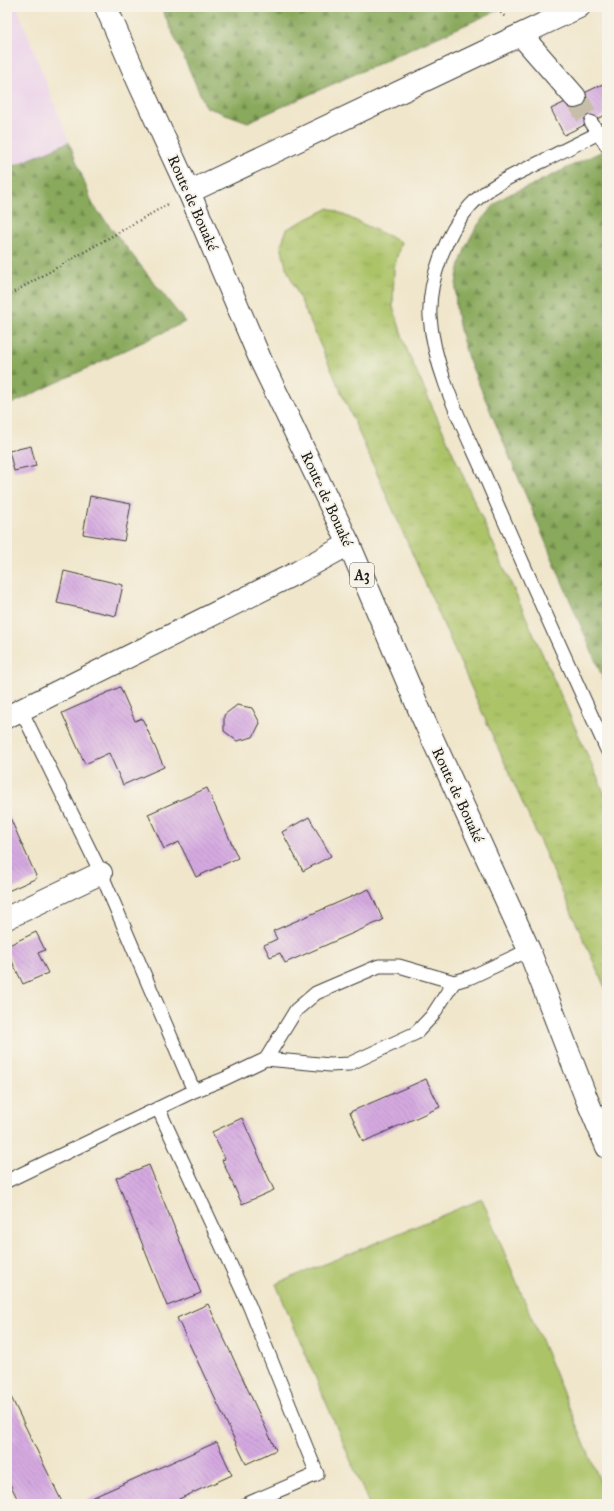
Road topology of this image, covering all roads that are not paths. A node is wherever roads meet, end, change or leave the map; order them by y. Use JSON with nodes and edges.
{"nodes":[{"id":1,"x":106,"y":7,"type":"edge"},
{"id":2,"x":580,"y":7,"type":"edge"},
{"id":3,"x":521,"y":35,"type":"junction"},
{"id":4,"x":575,"y":97,"type":"tunnel mouth"},
{"id":5,"x":591,"y":122,"type":"tunnel mouth"},
{"id":6,"x":603,"y":131,"type":"edge"},
{"id":7,"x":607,"y":146,"type":"edge"},
{"id":8,"x":189,"y":192,"type":"junction"},
{"id":9,"x":349,"y":544,"type":"junction"},
{"id":10,"x":14,"y":713,"type":"edge"},
{"id":11,"x":607,"y":750,"type":"edge"},
{"id":12,"x":101,"y":873,"type":"junction"},
{"id":13,"x":7,"y":918,"type":"edge"},
{"id":14,"x":529,"y":950,"type":"junction"},
{"id":15,"x":454,"y":982,"type":"junction"},
{"id":16,"x":266,"y":1059,"type":"junction"},
{"id":17,"x":194,"y":1091,"type":"junction"},
{"id":18,"x":158,"y":1108,"type":"junction"},
{"id":19,"x":607,"y":1147,"type":"edge"},
{"id":20,"x":7,"y":1181,"type":"edge"},
{"id":21,"x":247,"y":1504,"type":"edge"}],
"edges":[{"from":1,"to":8,"type":"main road","name":"Route de Bouaké","number":"A3"},
{"from":2,"to":3,"type":"main road"},
{"from":3,"to":4,"type":"main road"},
{"from":3,"to":8,"type":"main road"},
{"from":5,"to":6,"type":"lane"},
{"from":6,"to":7,"type":"lane"},
{"from":6,"to":11,"type":"lane"},
{"from":8,"to":9,"type":"main road","name":"Route de Bouaké","number":"A3"},
{"from":9,"to":10,"type":"main road"},
{"from":9,"to":14,"type":"main road","name":"Route de Bouaké","number":"A3"},
{"from":10,"to":12,"type":"lane"},
{"from":12,"to":13,"type":"main road"},
{"from":12,"to":17,"type":"lane"},
{"from":14,"to":15,"type":"lane"},
{"from":14,"to":19,"type":"main road","name":"Route de Bouaké","number":"A3"},
{"from":15,"to":16,"type":"lane"},
{"from":15,"to":16,"type":"lane"},
{"from":16,"to":17,"type":"lane"},
{"from":17,"to":18,"type":"lane"},
{"from":18,"to":20,"type":"lane"},
{"from":18,"to":21,"type":"lane"}]}
